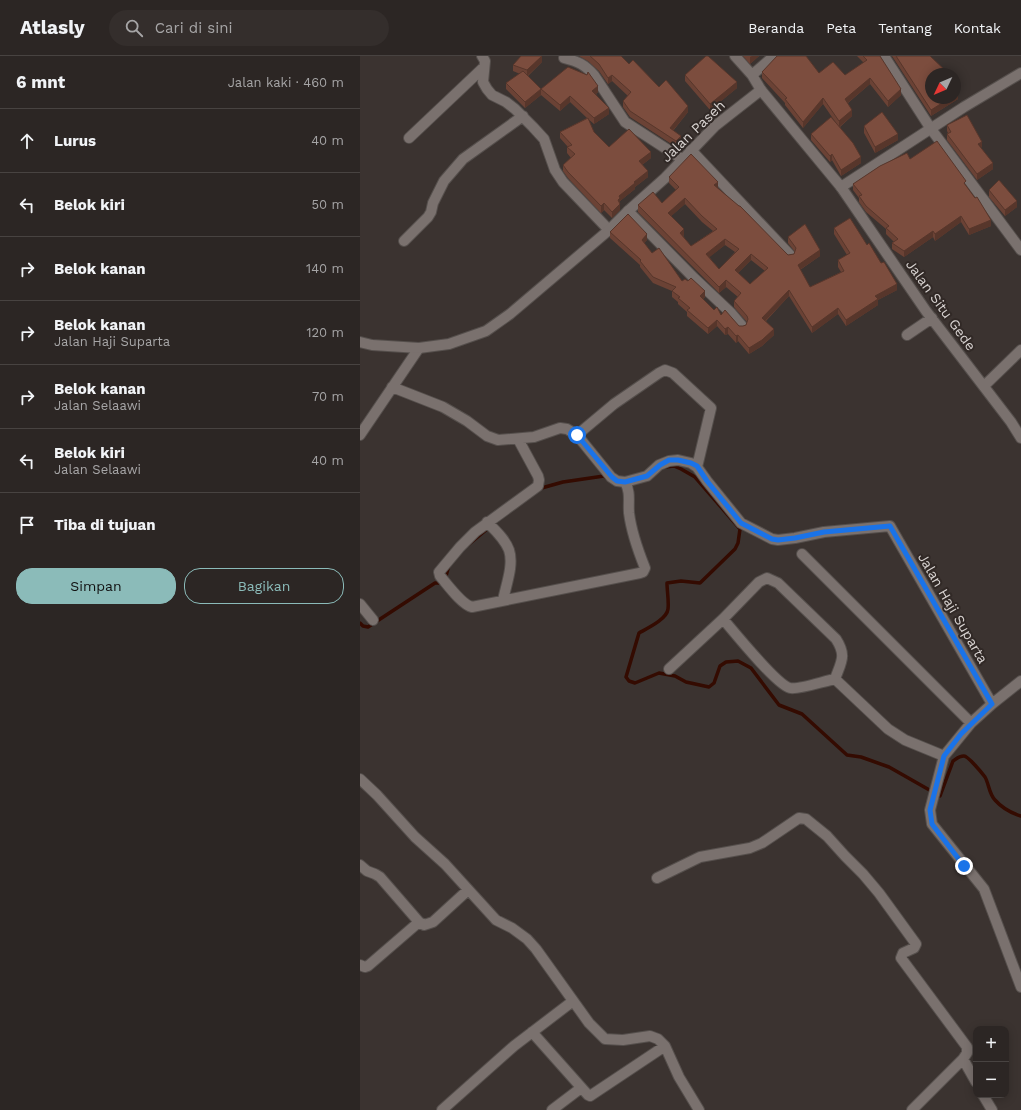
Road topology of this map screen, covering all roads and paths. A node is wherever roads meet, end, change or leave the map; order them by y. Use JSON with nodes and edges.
{"nodes":[{"id":1,"x":482,"y":56,"type":"edge"},
{"id":2,"x":735,"y":56,"type":"edge"},
{"id":3,"x":774,"y":56,"type":"edge"},
{"id":4,"x":884,"y":56,"type":"edge"},
{"id":5,"x":564,"y":58,"type":"dead end"},
{"id":6,"x":484,"y":67,"type":"junction"},
{"id":7,"x":1021,"y":73,"type":"edge"},
{"id":8,"x":752,"y":75,"type":"junction"},
{"id":9,"x":761,"y":90,"type":"junction"},
{"id":10,"x":523,"y":116,"type":"junction"},
{"id":11,"x":932,"y":129,"type":"junction"},
{"id":12,"x":409,"y":138,"type":"dead end"},
{"id":13,"x":691,"y":150,"type":"junction"},
{"id":14,"x":682,"y":159,"type":"junction"},
{"id":15,"x":841,"y":187,"type":"junction"},
{"id":16,"x":628,"y":211,"type":"junction"},
{"id":17,"x":609,"y":230,"type":"junction"},
{"id":18,"x":404,"y":241,"type":"dead end"},
{"id":19,"x":1021,"y":250,"type":"edge"},
{"id":20,"x":790,"y":255,"type":"edge"},
{"id":21,"x":932,"y":318,"type":"junction"},
{"id":22,"x":742,"y":326,"type":"edge"},
{"id":23,"x":907,"y":335,"type":"dead end"},
{"id":24,"x":360,"y":342,"type":"edge"},
{"id":25,"x":419,"y":348,"type":"junction"},
{"id":26,"x":1021,"y":350,"type":"edge"},
{"id":27,"x":984,"y":386,"type":"junction"},
{"id":28,"x":392,"y":387,"type":"junction"},
{"id":29,"x":360,"y":435,"type":"edge"},
{"id":30,"x":577,"y":435,"type":"junction"},
{"id":31,"x":1021,"y":438,"type":"edge"},
{"id":32,"x":518,"y":439,"type":"junction"},
{"id":33,"x":697,"y":466,"type":"junction"},
{"id":34,"x":627,"y":485,"type":"junction"},
{"id":35,"x":490,"y":524,"type":"junction"},
{"id":36,"x":802,"y":554,"type":"dead end"},
{"id":37,"x":503,"y":600,"type":"junction"},
{"id":38,"x":360,"y":604,"type":"edge"},
{"id":39,"x":373,"y":620,"type":"dead end"},
{"id":40,"x":723,"y":620,"type":"junction"},
{"id":41,"x":669,"y":669,"type":"dead end"},
{"id":42,"x":835,"y":679,"type":"junction"},
{"id":43,"x":1021,"y":681,"type":"edge"},
{"id":44,"x":992,"y":704,"type":"junction"},
{"id":45,"x":971,"y":723,"type":"junction"},
{"id":46,"x":944,"y":756,"type":"junction"},
{"id":47,"x":360,"y":779,"type":"edge"},
{"id":48,"x":360,"y":865,"type":"edge"},
{"id":49,"x":657,"y":878,"type":"dead end"},
{"id":50,"x":468,"y":890,"type":"junction"},
{"id":51,"x":419,"y":922,"type":"junction"},
{"id":52,"x":360,"y":965,"type":"edge"},
{"id":53,"x":1021,"y":987,"type":"edge"},
{"id":54,"x":573,"y":1001,"type":"junction"},
{"id":55,"x":532,"y":1032,"type":"junction"},
{"id":56,"x":664,"y":1046,"type":"junction"},
{"id":57,"x":963,"y":1059,"type":"junction"},
{"id":58,"x":973,"y":1077,"type":"edge"},
{"id":59,"x":581,"y":1088,"type":"junction"},
{"id":60,"x":985,"y":1098,"type":"edge"},
{"id":61,"x":442,"y":1110,"type":"edge"},
{"id":62,"x":552,"y":1110,"type":"edge"},
{"id":63,"x":700,"y":1110,"type":"edge"},
{"id":64,"x":912,"y":1110,"type":"edge"},
{"id":65,"x":992,"y":1110,"type":"edge"}],
"edges":[{"from":1,"to":6,"type":"street"},
{"from":2,"to":8,"type":"street"},
{"from":3,"to":8,"type":"street"},
{"from":4,"to":11,"type":"street"},
{"from":5,"to":14,"type":"street"},
{"from":6,"to":10,"type":"street"},
{"from":6,"to":12,"type":"street"},
{"from":7,"to":11,"type":"street"},
{"from":8,"to":9,"type":"street"},
{"from":9,"to":13,"type":"street","name":"Jalan Paseh"},
{"from":9,"to":15,"type":"street"},
{"from":10,"to":17,"type":"street"},
{"from":10,"to":18,"type":"street"},
{"from":11,"to":15,"type":"street"},
{"from":11,"to":19,"type":"street"},
{"from":13,"to":14,"type":"street","name":"Jalan Paseh"},
{"from":13,"to":20,"type":"street"},
{"from":14,"to":16,"type":"street","name":"Jalan Paseh"},
{"from":15,"to":21,"type":"street","name":"Jalan Situ Gede"},
{"from":16,"to":17,"type":"street","name":"Jalan Paseh"},
{"from":16,"to":22,"type":"street"},
{"from":17,"to":25,"type":"street","name":"Jalan Paseh"},
{"from":21,"to":23,"type":"street"},
{"from":21,"to":27,"type":"street","name":"Jalan Situ Gede"},
{"from":24,"to":25,"type":"street","name":"Jalan Paseh"},
{"from":25,"to":28,"type":"street"},
{"from":26,"to":27,"type":"street"},
{"from":27,"to":31,"type":"street","name":"Jalan Situ Gede"},
{"from":28,"to":29,"type":"street"},
{"from":28,"to":32,"type":"street"},
{"from":30,"to":32,"type":"street"},
{"from":30,"to":33,"type":"street"},
{"from":30,"to":34,"type":"street"},
{"from":32,"to":35,"type":"street"},
{"from":33,"to":34,"type":"street"},
{"from":33,"to":44,"type":"street","name":"Jalan Haji Suparta"},
{"from":34,"to":37,"type":"street"},
{"from":35,"to":37,"type":"street"},
{"from":35,"to":37,"type":"street"},
{"from":36,"to":45,"type":"street"},
{"from":38,"to":39,"type":"street"},
{"from":40,"to":41,"type":"street"},
{"from":40,"to":42,"type":"street"},
{"from":40,"to":42,"type":"street"},
{"from":42,"to":46,"type":"street"},
{"from":43,"to":44,"type":"street"},
{"from":44,"to":45,"type":"street"},
{"from":45,"to":46,"type":"street"},
{"from":46,"to":53,"type":"street"},
{"from":47,"to":50,"type":"street"},
{"from":48,"to":51,"type":"street"},
{"from":49,"to":57,"type":"street"},
{"from":50,"to":51,"type":"street"},
{"from":50,"to":54,"type":"street"},
{"from":51,"to":52,"type":"street"},
{"from":54,"to":55,"type":"street"},
{"from":54,"to":56,"type":"street"},
{"from":55,"to":59,"type":"street"},
{"from":55,"to":61,"type":"street"},
{"from":56,"to":59,"type":"street"},
{"from":56,"to":63,"type":"street"},
{"from":57,"to":58,"type":"street"},
{"from":57,"to":64,"type":"street"},
{"from":59,"to":62,"type":"street"},
{"from":60,"to":65,"type":"street"}]}
